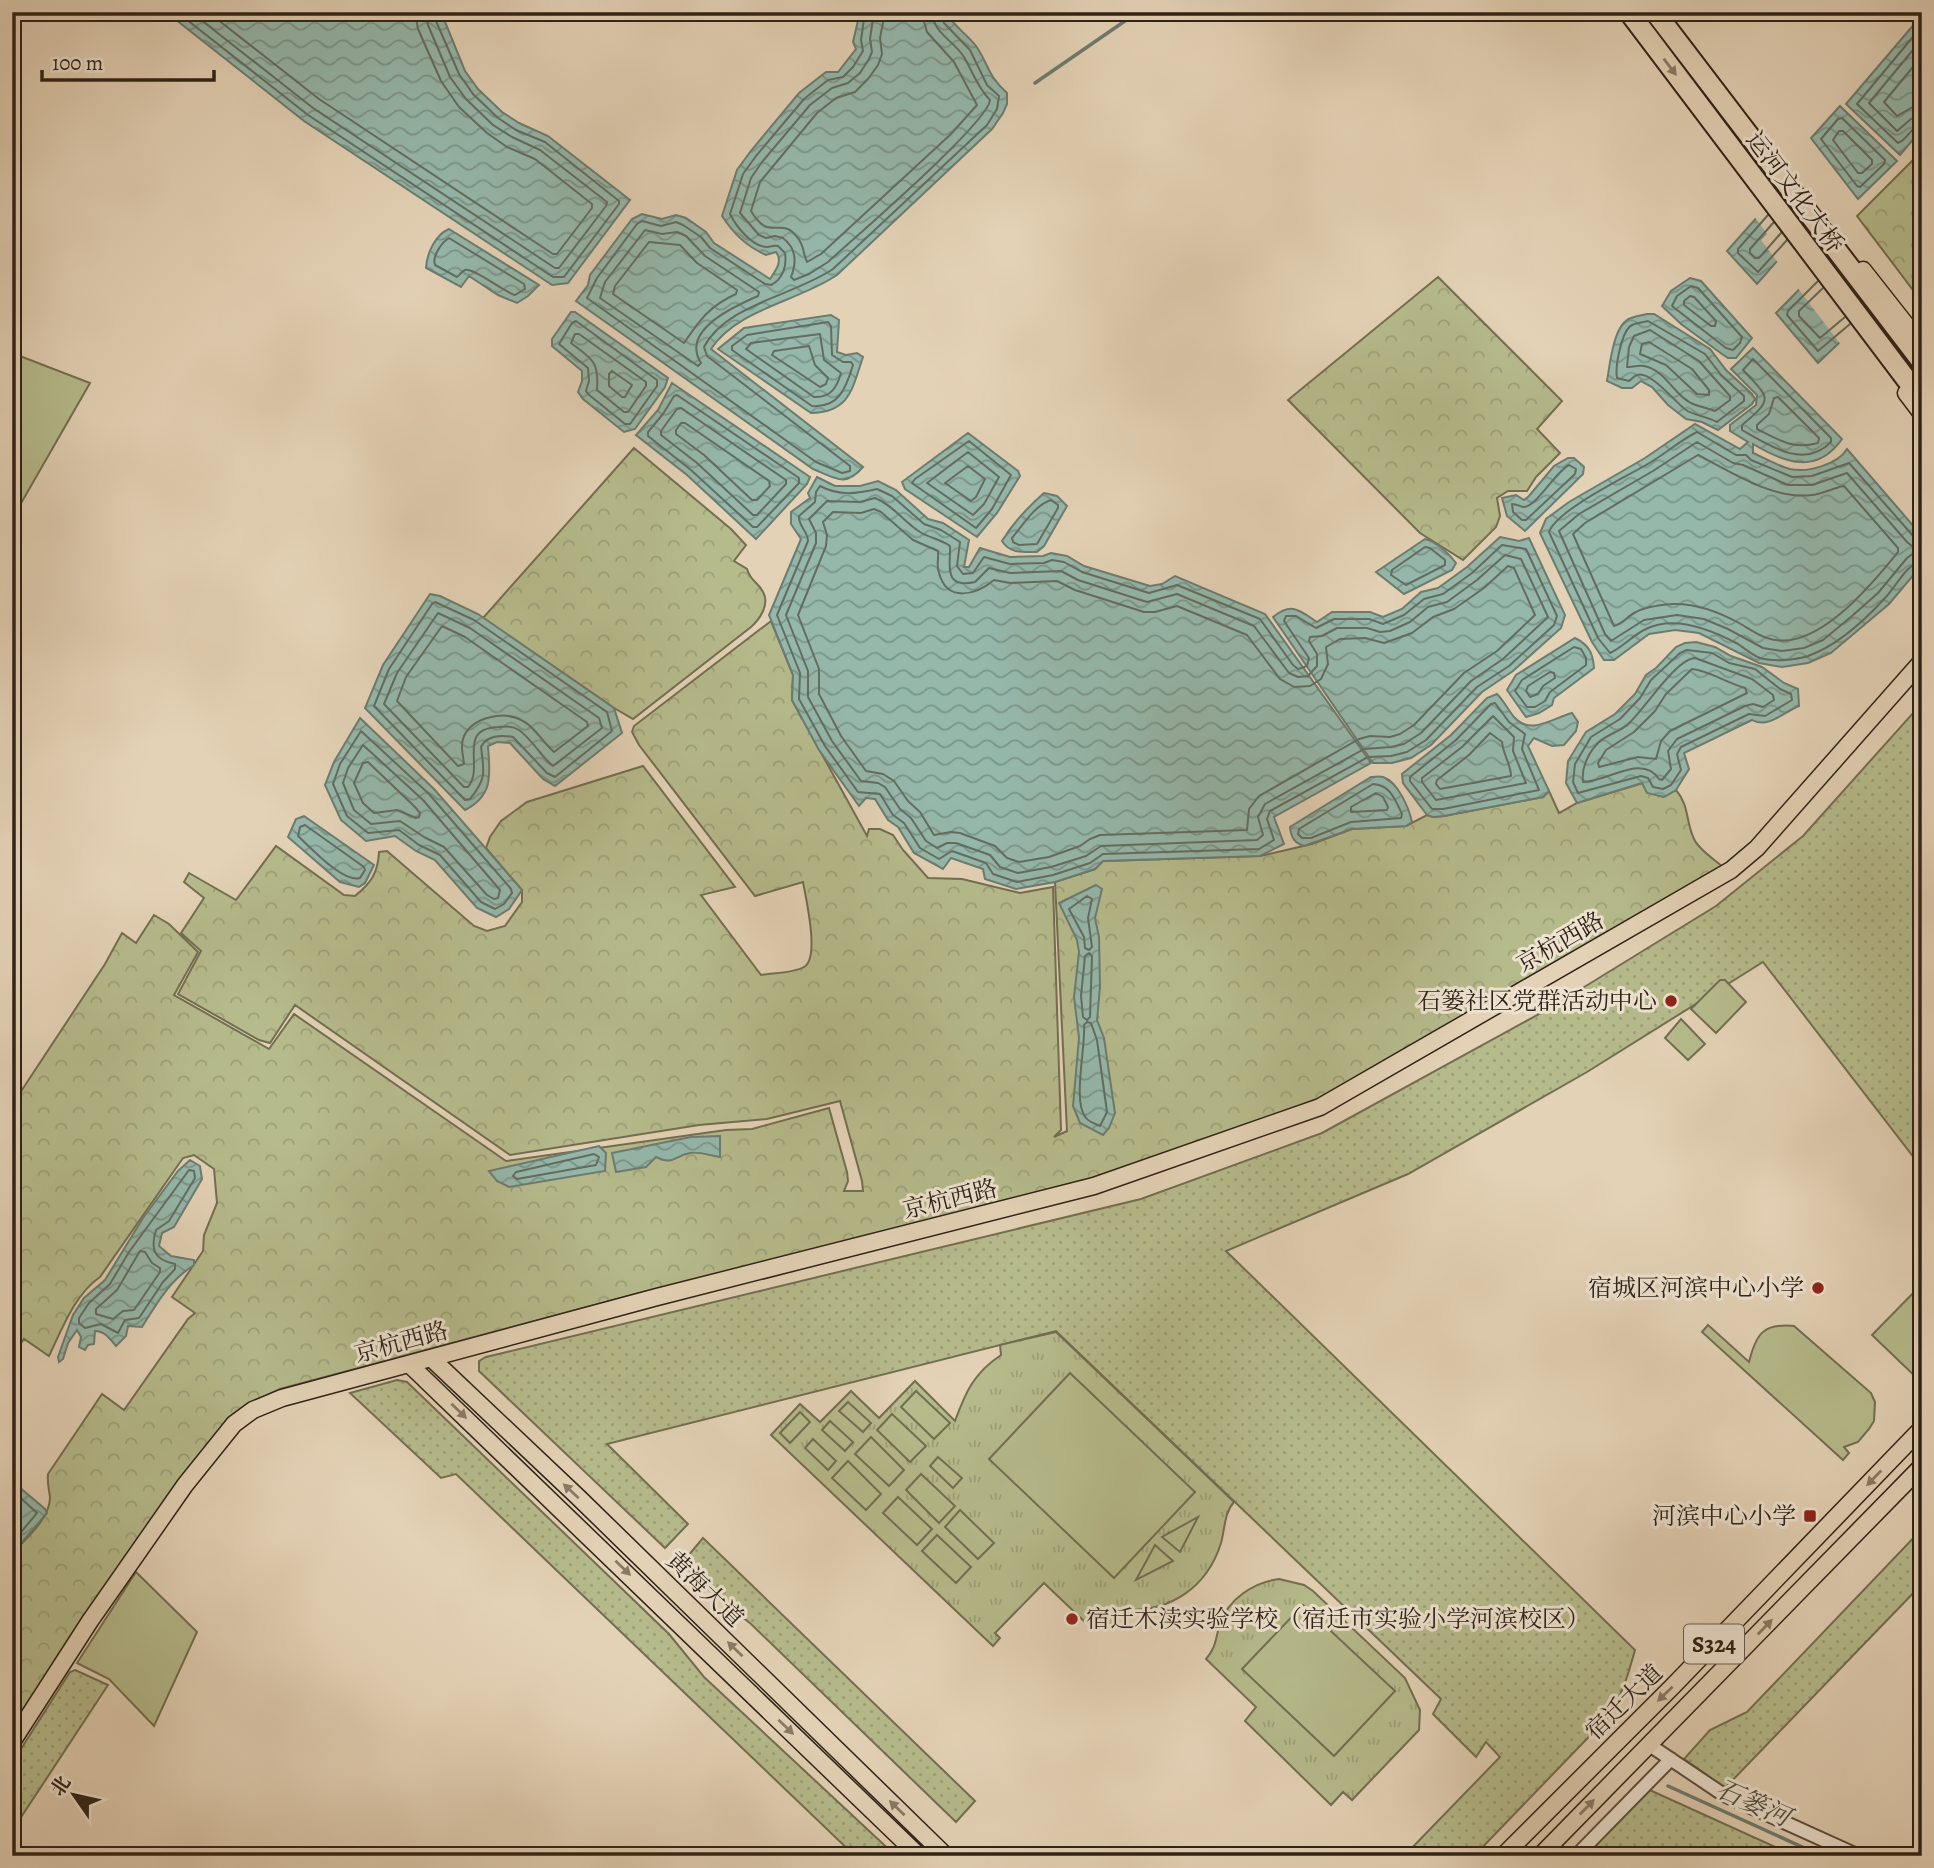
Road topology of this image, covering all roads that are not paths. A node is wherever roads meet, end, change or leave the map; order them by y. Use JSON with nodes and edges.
{"nodes":[{"id":1,"x":1629,"y":12,"type":"edge"},
{"id":2,"x":1656,"y":12,"type":"edge"},
{"id":3,"x":1808,"y":211,"type":"junction"},
{"id":4,"x":1792,"y":230,"type":"junction"},
{"id":5,"x":1922,"y":345,"type":"edge"},
{"id":6,"x":1922,"y":362,"type":"edge"},
{"id":7,"x":1922,"y":400,"type":"edge"},
{"id":8,"x":1922,"y":414,"type":"edge"},
{"id":9,"x":1922,"y":661,"type":"edge"},
{"id":10,"x":430,"y":1358,"type":"junction"},
{"id":11,"x":409,"y":1364,"type":"junction"},
{"id":12,"x":1922,"y":1428,"type":"edge"},
{"id":13,"x":1922,"y":1466,"type":"edge"},
{"id":14,"x":12,"y":1742,"type":"edge"},
{"id":15,"x":1648,"y":1744,"type":"junction"},
{"id":16,"x":1671,"y":1759,"type":"junction"},
{"id":17,"x":919,"y":1856,"type":"edge"},
{"id":18,"x":946,"y":1856,"type":"edge"},
{"id":19,"x":1503,"y":1856,"type":"edge"},
{"id":20,"x":1540,"y":1856,"type":"edge"},
{"id":21,"x":1576,"y":1856,"type":"edge"},
{"id":22,"x":1859,"y":1856,"type":"edge"}],
"edges":[{"from":1,"to":4,"type":"highway","name":"运河文化大桥","one_way":true},
{"from":2,"to":3,"type":"highway","name":"运河文化大桥"},
{"from":3,"to":5,"type":"main road"},
{"from":3,"to":6,"type":"highway","name":"运河文化大桥"},
{"from":4,"to":7,"type":"highway","name":"运河文化大桥"},
{"from":4,"to":8,"type":"main road"},
{"from":9,"to":10,"type":"main road","name":"京杭西路"},
{"from":10,"to":11,"type":"main road","name":"京杭西路"},
{"from":18,"to":10,"type":"main road","name":"黄海大道","one_way":true},
{"from":11,"to":14,"type":"main road","name":"京杭西路"},
{"from":11,"to":17,"type":"main road","name":"黄海大道","one_way":true},
{"from":12,"to":19,"type":"main road","name":"宿迁大道","number":"S324","one_way":true},
{"from":15,"to":13,"type":"main road","name":"宿迁大道","number":"S324","one_way":true},
{"from":15,"to":16,"type":"street"},
{"from":20,"to":15,"type":"main road","name":"宿迁大道","number":"S324","one_way":true},
{"from":16,"to":21,"type":"street"},
{"from":16,"to":22,"type":"street"}]}
